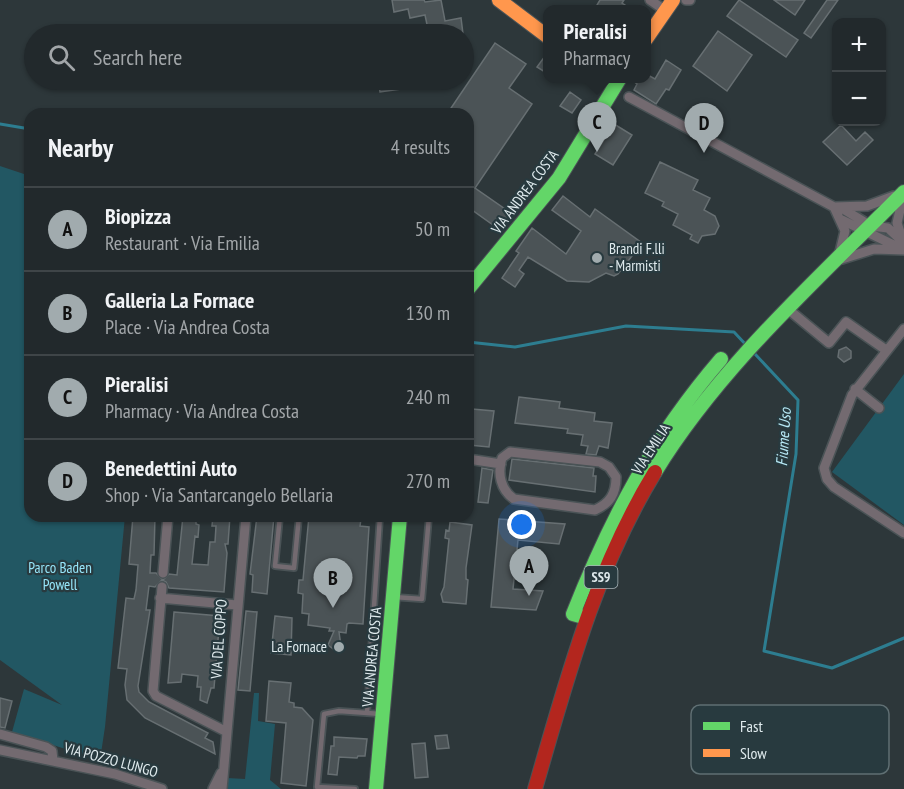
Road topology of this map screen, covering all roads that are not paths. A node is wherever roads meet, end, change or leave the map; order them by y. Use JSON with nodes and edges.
{"nodes":[{"id":1,"x":499,"y":0,"type":"edge"},
{"id":2,"x":650,"y":0,"type":"edge"},
{"id":3,"x":686,"y":0,"type":"edge"},
{"id":4,"x":690,"y":0,"type":"edge"},
{"id":5,"x":669,"y":5,"type":"edge"},
{"id":6,"x":651,"y":32,"type":"edge"},
{"id":7,"x":543,"y":33,"type":"edge"},
{"id":8,"x":611,"y":83,"type":"edge"},
{"id":9,"x":629,"y":97,"type":"dead end"},
{"id":10,"x":904,"y":193,"type":"edge"},
{"id":11,"x":838,"y":207,"type":"junction"},
{"id":12,"x":842,"y":220,"type":"junction"},
{"id":13,"x":868,"y":229,"type":"junction"},
{"id":14,"x":903,"y":246,"type":"edge"},
{"id":15,"x":835,"y":263,"type":"junction"},
{"id":16,"x":474,"y":282,"type":"edge"},
{"id":17,"x":784,"y":315,"type":"junction"},
{"id":18,"x":904,"y":329,"type":"edge"},
{"id":19,"x":886,"y":350,"type":"junction"},
{"id":20,"x":721,"y":359,"type":"dead end"},
{"id":21,"x":856,"y":387,"type":"junction"},
{"id":22,"x":879,"y":408,"type":"dead end"},
{"id":23,"x":474,"y":460,"type":"edge"},
{"id":24,"x":501,"y":464,"type":"junction"},
{"id":25,"x":167,"y":522,"type":"edge"},
{"id":26,"x":245,"y":522,"type":"edge"},
{"id":27,"x":279,"y":522,"type":"edge"},
{"id":28,"x":298,"y":522,"type":"edge"},
{"id":29,"x":381,"y":522,"type":"edge"},
{"id":30,"x":400,"y":522,"type":"edge"},
{"id":31,"x":428,"y":522,"type":"edge"},
{"id":32,"x":904,"y":534,"type":"edge"},
{"id":33,"x":163,"y":573,"type":"dead end"},
{"id":34,"x":162,"y":587,"type":"dead end"},
{"id":35,"x":394,"y":597,"type":"junction"},
{"id":36,"x":160,"y":598,"type":"junction"},
{"id":37,"x":237,"y":605,"type":"junction"},
{"id":38,"x":587,"y":618,"type":"junction"},
{"id":39,"x":367,"y":713,"type":"junction"},
{"id":40,"x":384,"y":714,"type":"junction"},
{"id":41,"x":227,"y":732,"type":"junction"},
{"id":42,"x":0,"y":734,"type":"edge"},
{"id":43,"x":0,"y":750,"type":"edge"},
{"id":44,"x":53,"y":761,"type":"junction"},
{"id":45,"x":224,"y":765,"type":"junction"},
{"id":46,"x":379,"y":765,"type":"junction"},
{"id":47,"x":162,"y":789,"type":"edge"},
{"id":48,"x":213,"y":789,"type":"edge"},
{"id":49,"x":222,"y":789,"type":"edge"},
{"id":50,"x":355,"y":789,"type":"edge"},
{"id":51,"x":376,"y":789,"type":"edge"},
{"id":52,"x":385,"y":789,"type":"edge"},
{"id":53,"x":535,"y":789,"type":"edge"}],
"edges":[{"from":1,"to":7,"type":"street"},
{"from":2,"to":5,"type":"street"},
{"from":3,"to":4,"type":"street"},
{"from":5,"to":6,"type":"street"},
{"from":8,"to":16,"type":"street","name":"VIA ANDREA COSTA"},
{"from":9,"to":11,"type":"street"},
{"from":10,"to":11,"type":"street"},
{"from":10,"to":13,"type":"street","name":"VIA EMILIA","number":"SS9"},
{"from":10,"to":14,"type":"street"},
{"from":11,"to":12,"type":"street"},
{"from":11,"to":13,"type":"street"},
{"from":12,"to":13,"type":"street"},
{"from":12,"to":15,"type":"street"},
{"from":13,"to":14,"type":"street"},
{"from":13,"to":15,"type":"street","name":"VIA EMILIA","number":"SS9"},
{"from":14,"to":15,"type":"street"},
{"from":15,"to":17,"type":"street","name":"VIA EMILIA","number":"SS9"},
{"from":17,"to":19,"type":"street"},
{"from":17,"to":38,"type":"street","name":"VIA EMILIA","number":"SS9"},
{"from":18,"to":19,"type":"street"},
{"from":19,"to":21,"type":"street"},
{"from":20,"to":38,"type":"street"},
{"from":21,"to":22,"type":"street"},
{"from":21,"to":32,"type":"street"},
{"from":23,"to":24,"type":"street"},
{"from":24,"to":24,"type":"street"},
{"from":25,"to":33,"type":"street"},
{"from":26,"to":37,"type":"street","name":"VIA DEL COPPO"},
{"from":27,"to":28,"type":"lane"},
{"from":29,"to":39,"type":"lane"},
{"from":30,"to":35,"type":"street","name":"VIA ANDREA COSTA"},
{"from":31,"to":35,"type":"lane"},
{"from":34,"to":36,"type":"street"},
{"from":35,"to":40,"type":"street","name":"VIA ANDREA COSTA"},
{"from":36,"to":37,"type":"street"},
{"from":36,"to":41,"type":"street"},
{"from":37,"to":41,"type":"street","name":"VIA DEL COPPO"},
{"from":38,"to":53,"type":"street","name":"VIA EMILIA","number":"SS9"},
{"from":39,"to":40,"type":"lane"},
{"from":39,"to":50,"type":"lane"},
{"from":40,"to":46,"type":"street","name":"VIA ANDREA COSTA"},
{"from":41,"to":45,"type":"street","name":"VIA DEL COPPO"},
{"from":42,"to":44,"type":"street","name":"VIA POZZO LUNGO"},
{"from":43,"to":44,"type":"street","name":"VIA POZZO LUNGO"},
{"from":44,"to":47,"type":"street","name":"VIA POZZO LUNGO"},
{"from":45,"to":48,"type":"street","name":"VIA DEL COPPO"},
{"from":45,"to":49,"type":"street","name":"VIA DEL COPPO"},
{"from":46,"to":51,"type":"street","name":"VIA ANDREA COSTA"},
{"from":46,"to":52,"type":"street","name":"VIA ANDREA COSTA"}]}
